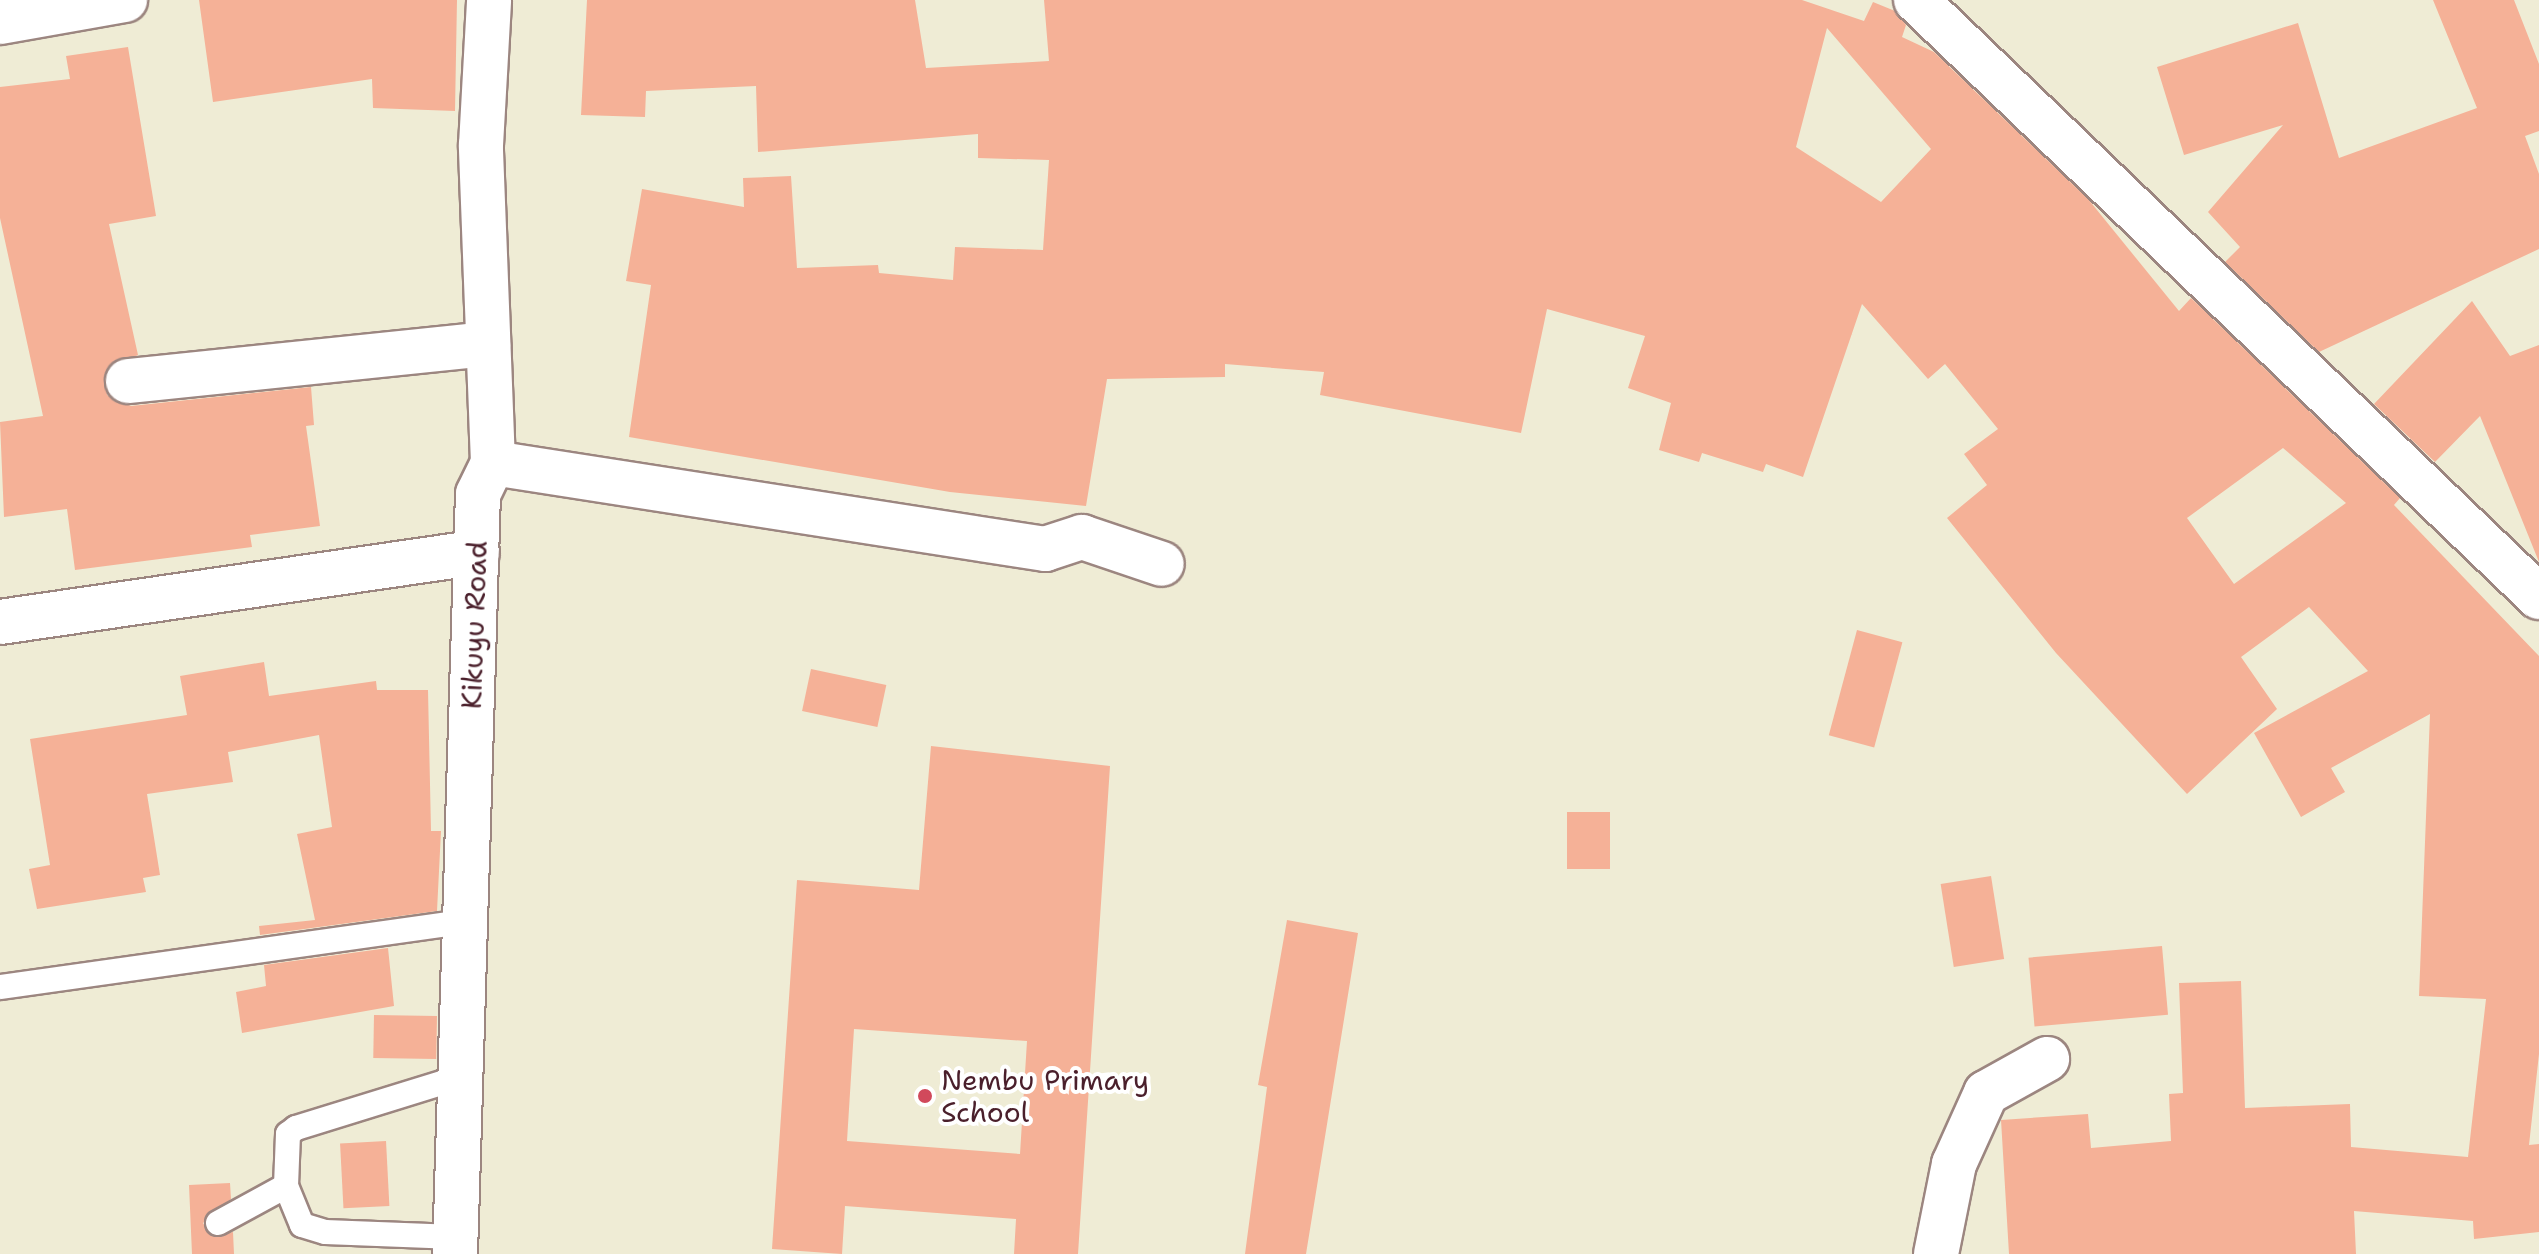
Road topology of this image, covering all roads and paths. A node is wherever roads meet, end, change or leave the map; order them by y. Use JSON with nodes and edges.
{"nodes":[{"id":1,"x":125,"y":0,"type":"edge"},
{"id":2,"x":489,"y":0,"type":"edge"},
{"id":3,"x":1916,"y":0,"type":"edge"},
{"id":4,"x":0,"y":22,"type":"edge"},
{"id":5,"x":488,"y":344,"type":"junction"},
{"id":6,"x":128,"y":381,"type":"dead end"},
{"id":7,"x":493,"y":463,"type":"junction"},
{"id":8,"x":477,"y":552,"type":"junction"},
{"id":9,"x":1162,"y":564,"type":"dead end"},
{"id":10,"x":2539,"y":597,"type":"edge"},
{"id":11,"x":0,"y":622,"type":"edge"},
{"id":12,"x":465,"y":922,"type":"junction"},
{"id":13,"x":0,"y":987,"type":"edge"},
{"id":14,"x":2047,"y":1059,"type":"dead end"},
{"id":15,"x":461,"y":1077,"type":"junction"},
{"id":16,"x":286,"y":1186,"type":"junction"},
{"id":17,"x":218,"y":1223,"type":"dead end"},
{"id":18,"x":456,"y":1246,"type":"edge"},
{"id":19,"x":1936,"y":1254,"type":"edge"}],
"edges":[{"from":1,"to":4,"type":"street"},
{"from":2,"to":5,"type":"street","name":"Kikuyu Road"},
{"from":3,"to":10,"type":"street"},
{"from":5,"to":6,"type":"street"},
{"from":5,"to":7,"type":"street","name":"Kikuyu Road"},
{"from":7,"to":8,"type":"street","name":"Kikuyu Road"},
{"from":7,"to":9,"type":"street"},
{"from":8,"to":11,"type":"street"},
{"from":8,"to":12,"type":"street","name":"Kikuyu Road"},
{"from":12,"to":13,"type":"lane"},
{"from":12,"to":15,"type":"street","name":"Kikuyu Road"},
{"from":14,"to":19,"type":"street"},
{"from":15,"to":16,"type":"lane"},
{"from":15,"to":18,"type":"street","name":"Kikuyu Road"},
{"from":16,"to":17,"type":"lane"},
{"from":16,"to":18,"type":"lane"}]}
